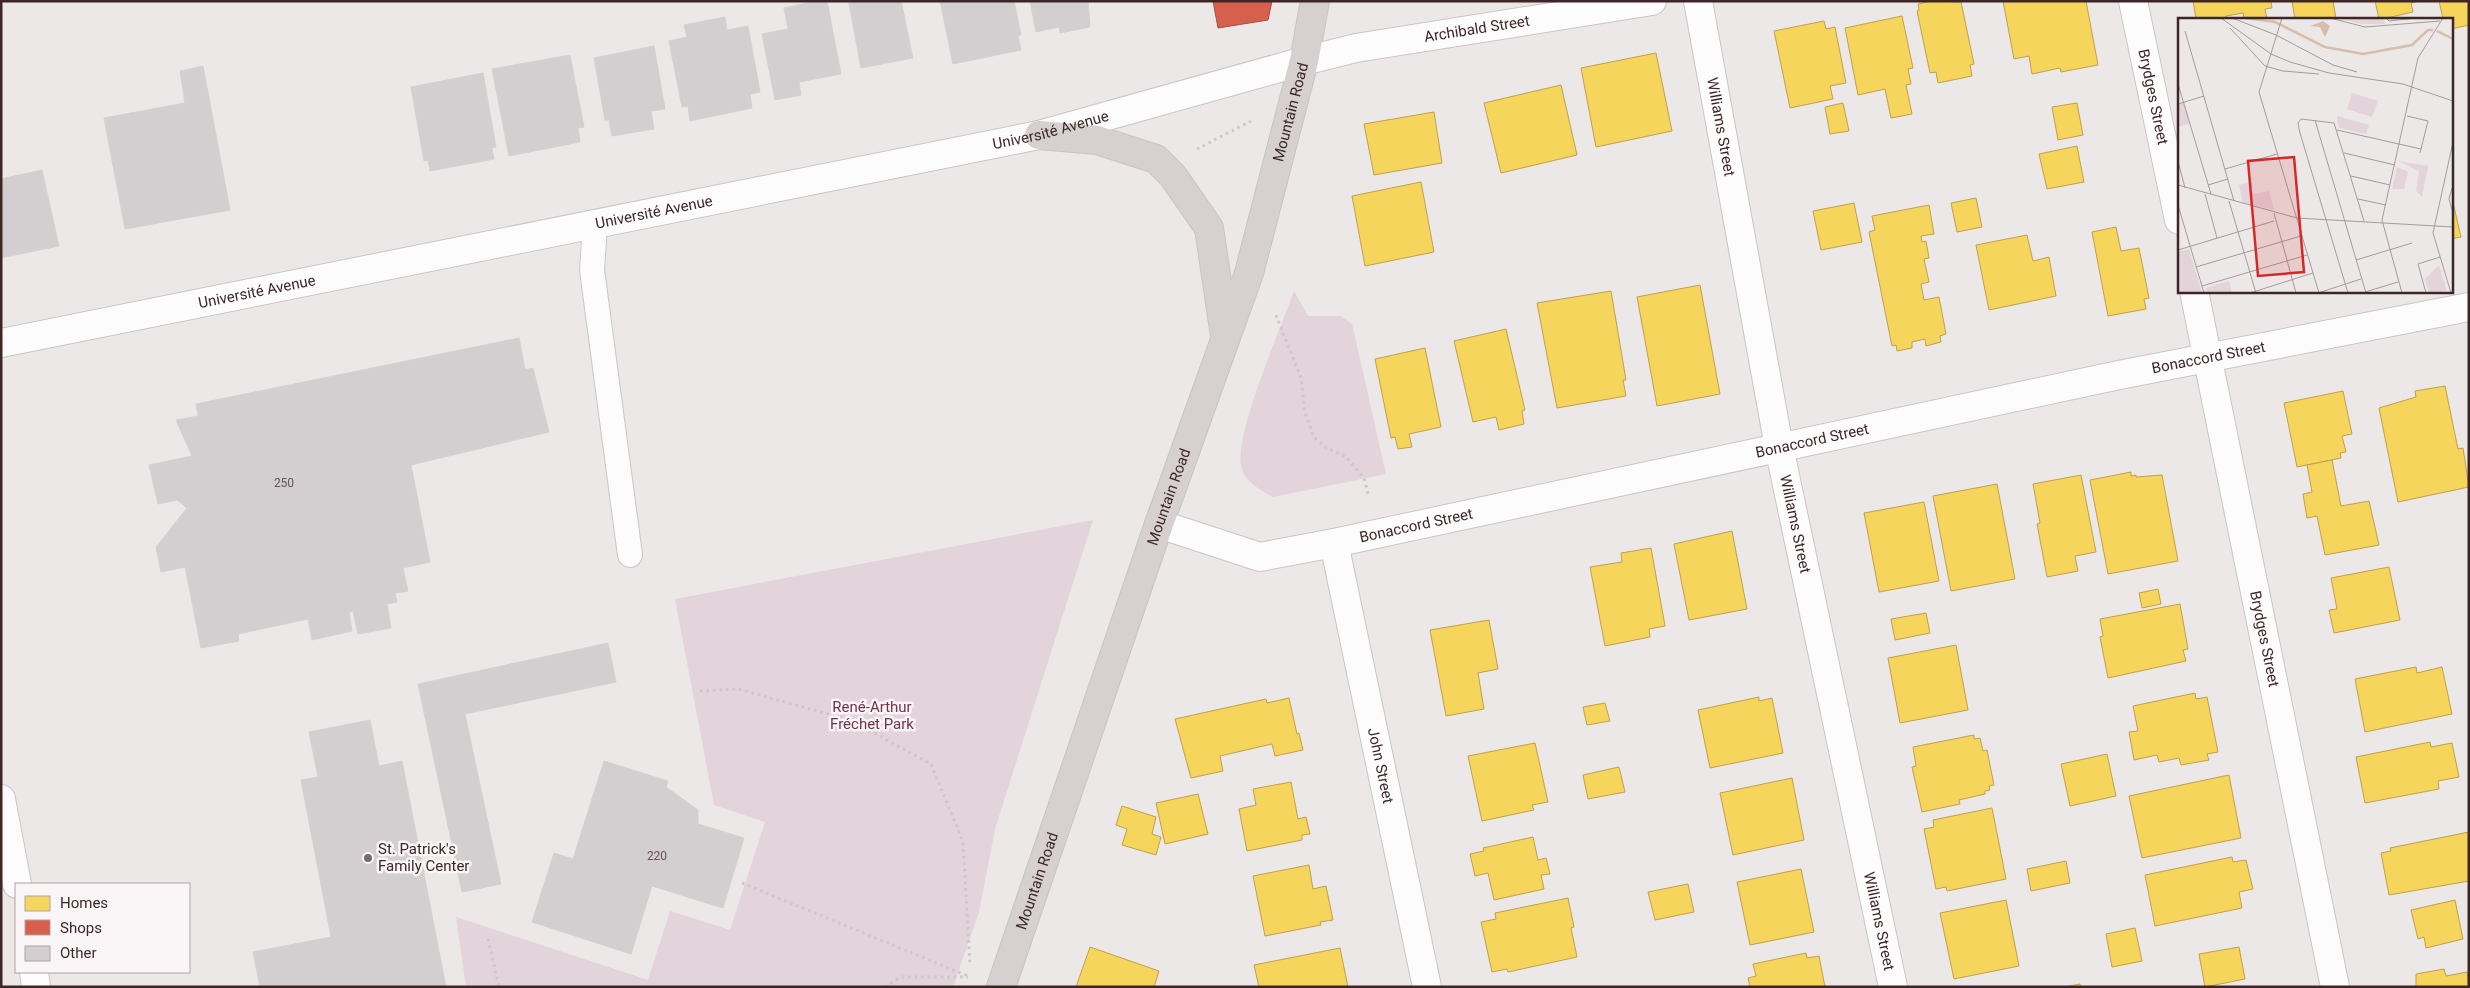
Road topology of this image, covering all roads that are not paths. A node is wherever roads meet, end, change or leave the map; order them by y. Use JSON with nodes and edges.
{"nodes":[{"id":1,"x":1315,"y":1,"type":"edge"},
{"id":2,"x":1652,"y":1,"type":"edge"},
{"id":3,"x":1698,"y":1,"type":"edge"},
{"id":4,"x":2133,"y":1,"type":"edge"},
{"id":5,"x":1304,"y":61,"type":"junction"},
{"id":6,"x":1039,"y":135,"type":"junction"},
{"id":7,"x":2178,"y":215,"type":"edge"},
{"id":8,"x":595,"y":225,"type":"junction"},
{"id":9,"x":2194,"y":292,"type":"edge"},
{"id":10,"x":2469,"y":307,"type":"edge"},
{"id":11,"x":1226,"y":340,"type":"junction"},
{"id":12,"x":1,"y":343,"type":"edge"},
{"id":13,"x":2208,"y":357,"type":"junction"},
{"id":14,"x":1778,"y":447,"type":"junction"},
{"id":15,"x":1159,"y":524,"type":"junction"},
{"id":16,"x":1334,"y":543,"type":"junction"},
{"id":17,"x":630,"y":554,"type":"dead end"},
{"id":18,"x":1,"y":799,"type":"edge"},
{"id":19,"x":17,"y":883,"type":"edge"},
{"id":20,"x":34,"y":973,"type":"edge"},
{"id":21,"x":36,"y":987,"type":"edge"},
{"id":22,"x":1001,"y":987,"type":"edge"},
{"id":23,"x":1427,"y":987,"type":"edge"},
{"id":24,"x":1893,"y":987,"type":"edge"},
{"id":25,"x":2335,"y":987,"type":"edge"}],
"edges":[{"from":1,"to":5,"type":"main road","name":"Mountain Road"},
{"from":2,"to":5,"type":"street","name":"Archibald Street"},
{"from":3,"to":14,"type":"street","name":"Williams Street"},
{"from":4,"to":7,"type":"street","name":"Brydges Street"},
{"from":5,"to":6,"type":"street","name":"Université Avenue"},
{"from":5,"to":11,"type":"main road","name":"Mountain Road"},
{"from":6,"to":8,"type":"street","name":"Université Avenue"},
{"from":6,"to":11,"type":"main road"},
{"from":8,"to":12,"type":"street","name":"Université Avenue"},
{"from":8,"to":17,"type":"lane"},
{"from":9,"to":13,"type":"street","name":"Brydges Street"},
{"from":10,"to":13,"type":"street","name":"Bonaccord Street"},
{"from":11,"to":15,"type":"main road","name":"Mountain Road"},
{"from":13,"to":14,"type":"street","name":"Bonaccord Street"},
{"from":13,"to":25,"type":"street","name":"Brydges Street"},
{"from":14,"to":16,"type":"street","name":"Bonaccord Street"},
{"from":14,"to":24,"type":"street","name":"Williams Street"},
{"from":15,"to":16,"type":"street","name":"Bonaccord Street"},
{"from":15,"to":22,"type":"main road","name":"Mountain Road"},
{"from":16,"to":23,"type":"street","name":"John Street"},
{"from":18,"to":19,"type":"street"},
{"from":20,"to":21,"type":"street"}]}
